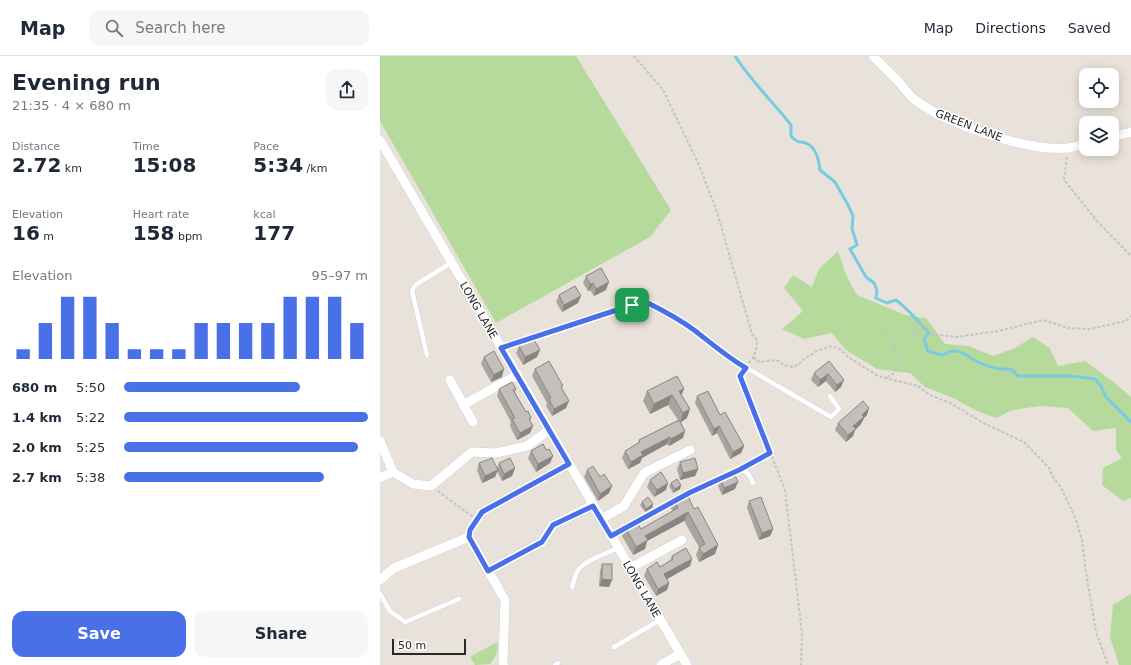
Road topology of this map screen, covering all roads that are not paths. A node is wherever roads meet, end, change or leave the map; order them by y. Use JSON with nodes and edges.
{"nodes":[{"id":1,"x":873,"y":56,"type":"edge"},
{"id":2,"x":1131,"y":132,"type":"edge"},
{"id":3,"x":1119,"y":135,"type":"edge"},
{"id":4,"x":380,"y":140,"type":"edge"},
{"id":5,"x":1079,"y":145,"type":"edge"},
{"id":6,"x":451,"y":263,"type":"junction"},
{"id":7,"x":501,"y":348,"type":"junction"},
{"id":8,"x":427,"y":354,"type":"dead end"},
{"id":9,"x":517,"y":375,"type":"junction"},
{"id":10,"x":450,"y":380,"type":"dead end"},
{"id":11,"x":830,"y":396,"type":"dead end"},
{"id":12,"x":463,"y":405,"type":"junction"},
{"id":13,"x":473,"y":422,"type":"dead end"},
{"id":14,"x":549,"y":430,"type":"junction"},
{"id":15,"x":380,"y":442,"type":"edge"},
{"id":16,"x":690,"y":450,"type":"dead end"},
{"id":17,"x":393,"y":472,"type":"junction"},
{"id":18,"x":380,"y":478,"type":"edge"},
{"id":19,"x":753,"y":483,"type":"dead end"},
{"id":20,"x":593,"y":506,"type":"junction"},
{"id":21,"x":601,"y":519,"type":"junction"},
{"id":22,"x":611,"y":536,"type":"junction"},
{"id":23,"x":682,"y":540,"type":"dead end"},
{"id":24,"x":618,"y":548,"type":"junction"},
{"id":25,"x":630,"y":568,"type":"junction"},
{"id":26,"x":488,"y":571,"type":"junction"},
{"id":27,"x":380,"y":580,"type":"edge"},
{"id":28,"x":572,"y":587,"type":"dead end"},
{"id":29,"x":380,"y":594,"type":"edge"},
{"id":30,"x":459,"y":599,"type":"dead end"},
{"id":31,"x":660,"y":620,"type":"junction"},
{"id":32,"x":614,"y":646,"type":"dead end"},
{"id":33,"x":680,"y":654,"type":"junction"},
{"id":34,"x":502,"y":664,"type":"edge"},
{"id":35,"x":661,"y":665,"type":"edge"},
{"id":36,"x":687,"y":665,"type":"edge"}],
"edges":[{"from":1,"to":5,"type":"street","name":"GREEN LANE"},
{"from":2,"to":3,"type":"street"},
{"from":4,"to":6,"type":"street","name":"LONG LANE"},
{"from":6,"to":7,"type":"street","name":"LONG LANE"},
{"from":6,"to":8,"type":"lane"},
{"from":7,"to":9,"type":"street","name":"LONG LANE"},
{"from":7,"to":11,"type":"lane"},
{"from":9,"to":12,"type":"street"},
{"from":9,"to":14,"type":"street","name":"LONG LANE"},
{"from":10,"to":12,"type":"street"},
{"from":12,"to":13,"type":"street"},
{"from":14,"to":17,"type":"street"},
{"from":14,"to":20,"type":"street","name":"LONG LANE"},
{"from":15,"to":17,"type":"street"},
{"from":16,"to":21,"type":"street"},
{"from":17,"to":18,"type":"street"},
{"from":19,"to":22,"type":"lane"},
{"from":20,"to":21,"type":"street","name":"LONG LANE"},
{"from":20,"to":26,"type":"street"},
{"from":21,"to":22,"type":"street","name":"LONG LANE"},
{"from":22,"to":24,"type":"street","name":"LONG LANE"},
{"from":23,"to":25,"type":"street"},
{"from":24,"to":25,"type":"street","name":"LONG LANE"},
{"from":24,"to":28,"type":"lane"},
{"from":25,"to":31,"type":"street","name":"LONG LANE"},
{"from":26,"to":27,"type":"street"},
{"from":26,"to":34,"type":"street"},
{"from":29,"to":30,"type":"lane"},
{"from":31,"to":32,"type":"lane"},
{"from":31,"to":33,"type":"street","name":"LONG LANE"},
{"from":33,"to":35,"type":"street"},
{"from":33,"to":36,"type":"street","name":"LONG LANE"}]}
